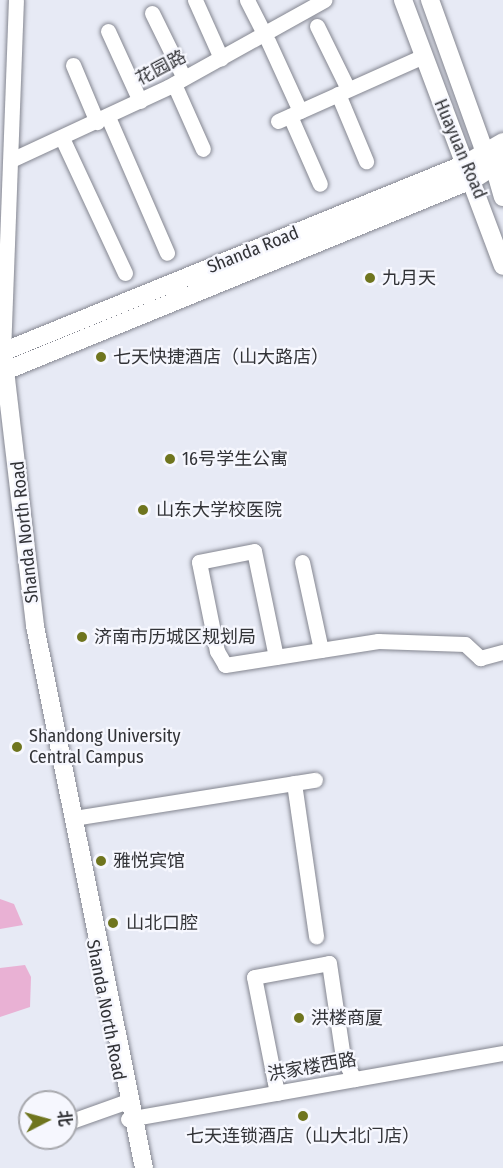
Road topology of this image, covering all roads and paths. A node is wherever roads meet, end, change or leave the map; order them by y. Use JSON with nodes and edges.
{"nodes":[{"id":1,"x":16,"y":0,"type":"edge"},
{"id":2,"x":195,"y":0,"type":"edge"},
{"id":3,"x":247,"y":0,"type":"edge"},
{"id":4,"x":324,"y":0,"type":"edge"},
{"id":5,"x":403,"y":0,"type":"edge"},
{"id":6,"x":430,"y":0,"type":"edge"},
{"id":7,"x":299,"y":6,"type":"edge"},
{"id":8,"x":152,"y":13,"type":"dead end"},
{"id":9,"x":317,"y":26,"type":"dead end"},
{"id":10,"x":108,"y":31,"type":"dead end"},
{"id":11,"x":266,"y":38,"type":"junction"},
{"id":12,"x":423,"y":56,"type":"junction"},
{"id":13,"x":221,"y":58,"type":"junction"},
{"id":14,"x":73,"y":64,"type":"dead end"},
{"id":15,"x":179,"y":81,"type":"junction"},
{"id":16,"x":343,"y":92,"type":"junction"},
{"id":17,"x":140,"y":101,"type":"junction"},
{"id":18,"x":289,"y":116,"type":"junction"},
{"id":19,"x":102,"y":120,"type":"junction"},
{"id":20,"x":62,"y":138,"type":"junction"},
{"id":21,"x":503,"y":142,"type":"edge"},
{"id":22,"x":203,"y":149,"type":"dead end"},
{"id":23,"x":482,"y":154,"type":"junction"},
{"id":24,"x":11,"y":160,"type":"junction"},
{"id":25,"x":366,"y":161,"type":"dead end"},
{"id":26,"x":490,"y":168,"type":"edge"},
{"id":27,"x":320,"y":184,"type":"dead end"},
{"id":28,"x":503,"y":197,"type":"edge"},
{"id":29,"x":5,"y":202,"type":"edge"},
{"id":30,"x":503,"y":235,"type":"edge"},
{"id":31,"x":166,"y":253,"type":"dead end"},
{"id":32,"x":503,"y":266,"type":"edge"},
{"id":33,"x":125,"y":273,"type":"dead end"},
{"id":34,"x":1,"y":353,"type":"edge"},
{"id":35,"x":4,"y":372,"type":"edge"},
{"id":36,"x":302,"y":562,"type":"dead end"},
{"id":37,"x":321,"y":650,"type":"junction"},
{"id":38,"x":503,"y":652,"type":"edge"},
{"id":39,"x":276,"y":657,"type":"junction"},
{"id":40,"x":315,"y":780,"type":"dead end"},
{"id":41,"x":294,"y":783,"type":"junction"},
{"id":42,"x":74,"y":818,"type":"junction"},
{"id":43,"x":316,"y":936,"type":"dead end"},
{"id":44,"x":503,"y":1053,"type":"edge"},
{"id":45,"x":354,"y":1079,"type":"junction"},
{"id":46,"x":277,"y":1093,"type":"junction"},
{"id":47,"x":129,"y":1113,"type":"junction"},
{"id":48,"x":78,"y":1121,"type":"edge"},
{"id":49,"x":138,"y":1168,"type":"edge"},
{"id":50,"x":144,"y":1168,"type":"edge"}],
"edges":[{"from":1,"to":24,"type":"street"},
{"from":2,"to":13,"type":"street"},
{"from":3,"to":11,"type":"street"},
{"from":4,"to":7,"type":"street","name":"花园路"},
{"from":5,"to":12,"type":"main road","name":"Huayuan Road"},
{"from":6,"to":23,"type":"main road","name":"Huayuan Road"},
{"from":7,"to":11,"type":"street","name":"花园路"},
{"from":8,"to":15,"type":"street"},
{"from":9,"to":16,"type":"street"},
{"from":10,"to":17,"type":"street"},
{"from":11,"to":13,"type":"street","name":"花园路"},
{"from":11,"to":18,"type":"street"},
{"from":12,"to":16,"type":"street"},
{"from":12,"to":26,"type":"main road","name":"Huayuan Road"},
{"from":13,"to":15,"type":"street","name":"花园路"},
{"from":14,"to":19,"type":"street"},
{"from":15,"to":17,"type":"street","name":"花园路"},
{"from":15,"to":22,"type":"street"},
{"from":16,"to":18,"type":"street"},
{"from":16,"to":25,"type":"street"},
{"from":17,"to":19,"type":"street","name":"花园路"},
{"from":18,"to":27,"type":"street"},
{"from":19,"to":20,"type":"street","name":"花园路"},
{"from":19,"to":31,"type":"street"},
{"from":20,"to":24,"type":"street","name":"花园路"},
{"from":20,"to":33,"type":"street"},
{"from":21,"to":23,"type":"main road","name":"Shanda Road"},
{"from":23,"to":26,"type":"main road","name":"Shanda Road"},
{"from":24,"to":29,"type":"street"},
{"from":26,"to":28,"type":"main road"},
{"from":26,"to":30,"type":"main road","name":"Huayuan Road"},
{"from":26,"to":32,"type":"main road","name":"Huayuan Road"},
{"from":26,"to":34,"type":"main road","name":"Shanda Road"},
{"from":26,"to":35,"type":"main road","name":"Shanda Road"},
{"from":29,"to":34,"type":"street"},
{"from":34,"to":35,"type":"main road","name":"Shanda North Road"},
{"from":35,"to":42,"type":"main road","name":"Shanda North Road"},
{"from":35,"to":47,"type":"main road","name":"Shanda North Road"},
{"from":36,"to":37,"type":"street"},
{"from":37,"to":38,"type":"street"},
{"from":37,"to":39,"type":"street"},
{"from":39,"to":39,"type":"street"},
{"from":40,"to":41,"type":"street"},
{"from":41,"to":42,"type":"street"},
{"from":41,"to":43,"type":"street"},
{"from":42,"to":47,"type":"main road","name":"Shanda North Road"},
{"from":44,"to":45,"type":"street","name":"洪家楼西路"},
{"from":45,"to":46,"type":"street","name":"洪家楼西路"},
{"from":45,"to":46,"type":"street"},
{"from":46,"to":47,"type":"street","name":"洪家楼西路"},
{"from":47,"to":48,"type":"street","name":"洪家楼西路"},
{"from":47,"to":49,"type":"main road","name":"Shanda North Road"},
{"from":47,"to":50,"type":"main road","name":"Shanda North Road"}]}
